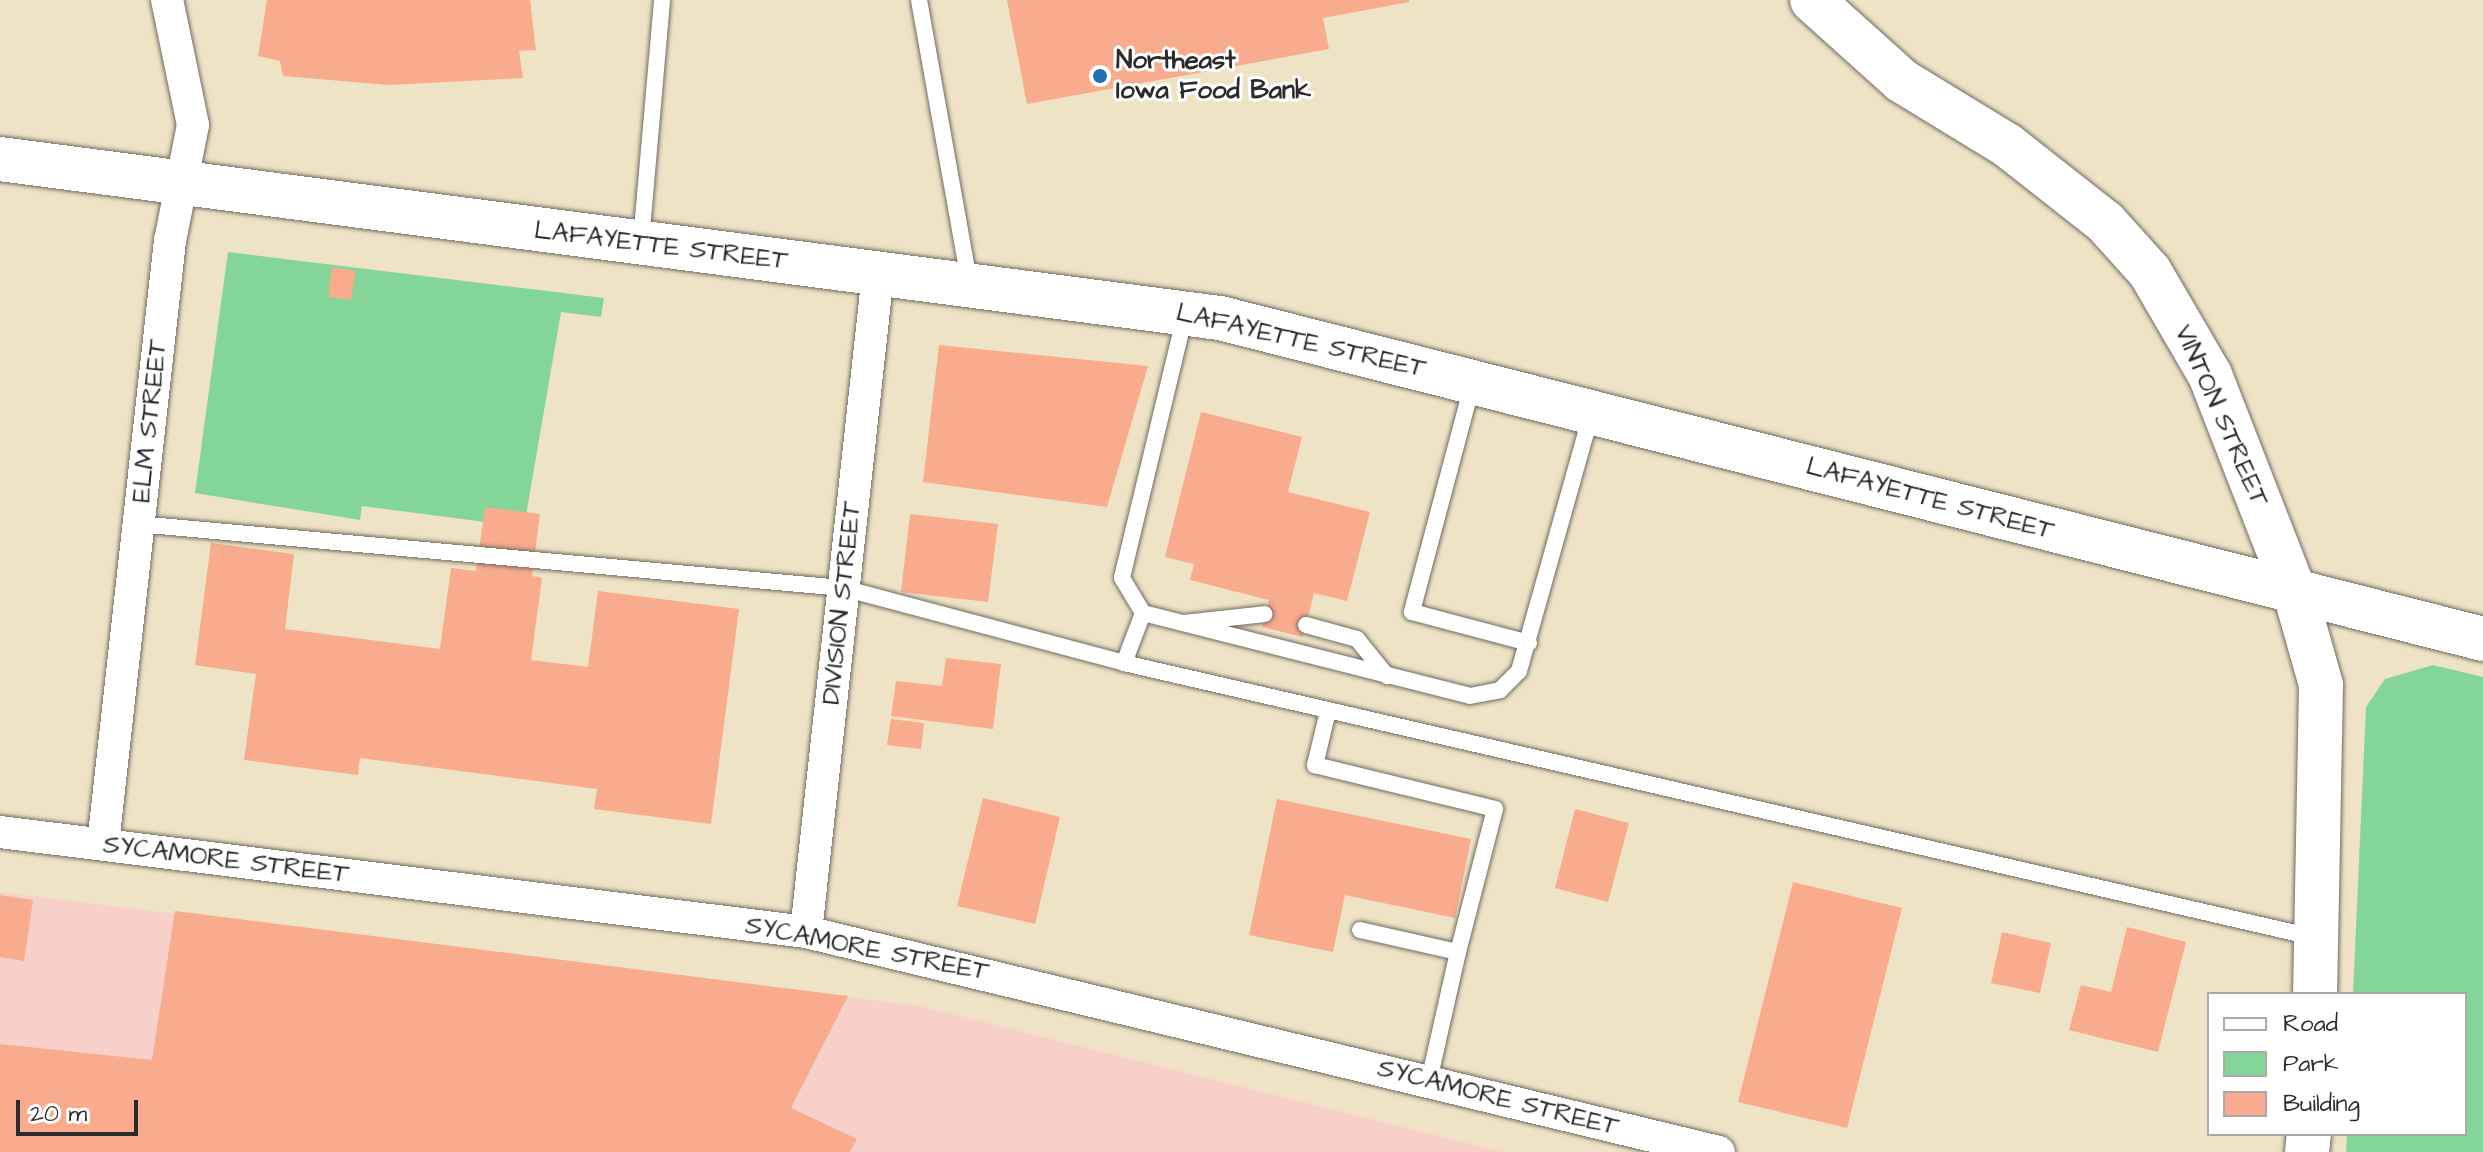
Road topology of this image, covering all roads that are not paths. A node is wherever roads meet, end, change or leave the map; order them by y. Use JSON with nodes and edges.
{"nodes":[{"id":1,"x":167,"y":0,"type":"edge"},
{"id":2,"x":662,"y":0,"type":"edge"},
{"id":3,"x":919,"y":0,"type":"edge"},
{"id":4,"x":1812,"y":0,"type":"edge"},
{"id":5,"x":0,"y":159,"type":"edge"},
{"id":6,"x":180,"y":186,"type":"junction"},
{"id":7,"x":641,"y":243,"type":"junction"},
{"id":8,"x":878,"y":273,"type":"junction"},
{"id":9,"x":970,"y":285,"type":"junction"},
{"id":10,"x":1185,"y":313,"type":"junction"},
{"id":11,"x":1473,"y":381,"type":"junction"},
{"id":12,"x":1592,"y":411,"type":"junction"},
{"id":13,"x":138,"y":524,"type":"junction"},
{"id":14,"x":843,"y":588,"type":"junction"},
{"id":15,"x":2295,"y":593,"type":"junction"},
{"id":16,"x":1143,"y":613,"type":"junction"},
{"id":17,"x":1265,"y":614,"type":"dead end"},
{"id":18,"x":1179,"y":624,"type":"junction"},
{"id":19,"x":1306,"y":625,"type":"dead end"},
{"id":20,"x":2483,"y":639,"type":"edge"},
{"id":21,"x":1529,"y":643,"type":"junction"},
{"id":22,"x":1124,"y":663,"type":"junction"},
{"id":23,"x":1387,"y":676,"type":"junction"},
{"id":24,"x":1328,"y":711,"type":"junction"},
{"id":25,"x":0,"y":832,"type":"edge"},
{"id":26,"x":103,"y":844,"type":"junction"},
{"id":27,"x":1360,"y":930,"type":"dead end"},
{"id":28,"x":806,"y":932,"type":"junction"},
{"id":29,"x":2317,"y":938,"type":"junction"},
{"id":30,"x":1458,"y":952,"type":"junction"},
{"id":31,"x":2315,"y":992,"type":"edge"},
{"id":32,"x":1429,"y":1081,"type":"junction"},
{"id":33,"x":1719,"y":1152,"type":"edge"}],
"edges":[{"from":1,"to":6,"type":"street","name":"ELM STREET"},
{"from":2,"to":7,"type":"lane"},
{"from":3,"to":9,"type":"lane"},
{"from":4,"to":15,"type":"street","name":"VINTON STREET"},
{"from":5,"to":6,"type":"street","name":"LAFAYETTE STREET"},
{"from":6,"to":7,"type":"street","name":"LAFAYETTE STREET"},
{"from":6,"to":13,"type":"street","name":"ELM STREET"},
{"from":7,"to":8,"type":"street","name":"LAFAYETTE STREET"},
{"from":8,"to":9,"type":"street","name":"LAFAYETTE STREET"},
{"from":8,"to":14,"type":"street","name":"DIVISION STREET"},
{"from":9,"to":10,"type":"street","name":"LAFAYETTE STREET"},
{"from":10,"to":11,"type":"street","name":"LAFAYETTE STREET"},
{"from":10,"to":16,"type":"lane"},
{"from":11,"to":12,"type":"street","name":"LAFAYETTE STREET"},
{"from":11,"to":21,"type":"lane"},
{"from":12,"to":15,"type":"street","name":"LAFAYETTE STREET"},
{"from":12,"to":21,"type":"lane"},
{"from":13,"to":14,"type":"lane"},
{"from":13,"to":26,"type":"street","name":"ELM STREET"},
{"from":14,"to":22,"type":"lane"},
{"from":14,"to":28,"type":"street","name":"DIVISION STREET"},
{"from":15,"to":20,"type":"street","name":"LAFAYETTE STREET"},
{"from":15,"to":29,"type":"street","name":"VINTON STREET"},
{"from":16,"to":18,"type":"lane"},
{"from":16,"to":22,"type":"lane"},
{"from":17,"to":18,"type":"lane"},
{"from":18,"to":23,"type":"lane"},
{"from":19,"to":23,"type":"lane"},
{"from":21,"to":23,"type":"lane"},
{"from":22,"to":24,"type":"lane"},
{"from":24,"to":29,"type":"lane"},
{"from":24,"to":30,"type":"lane"},
{"from":25,"to":26,"type":"street","name":"SYCAMORE STREET"},
{"from":26,"to":28,"type":"street","name":"SYCAMORE STREET"},
{"from":27,"to":30,"type":"lane"},
{"from":28,"to":32,"type":"street","name":"SYCAMORE STREET"},
{"from":29,"to":31,"type":"street","name":"VINTON STREET"},
{"from":30,"to":32,"type":"lane"},
{"from":32,"to":33,"type":"street","name":"SYCAMORE STREET"}]}
